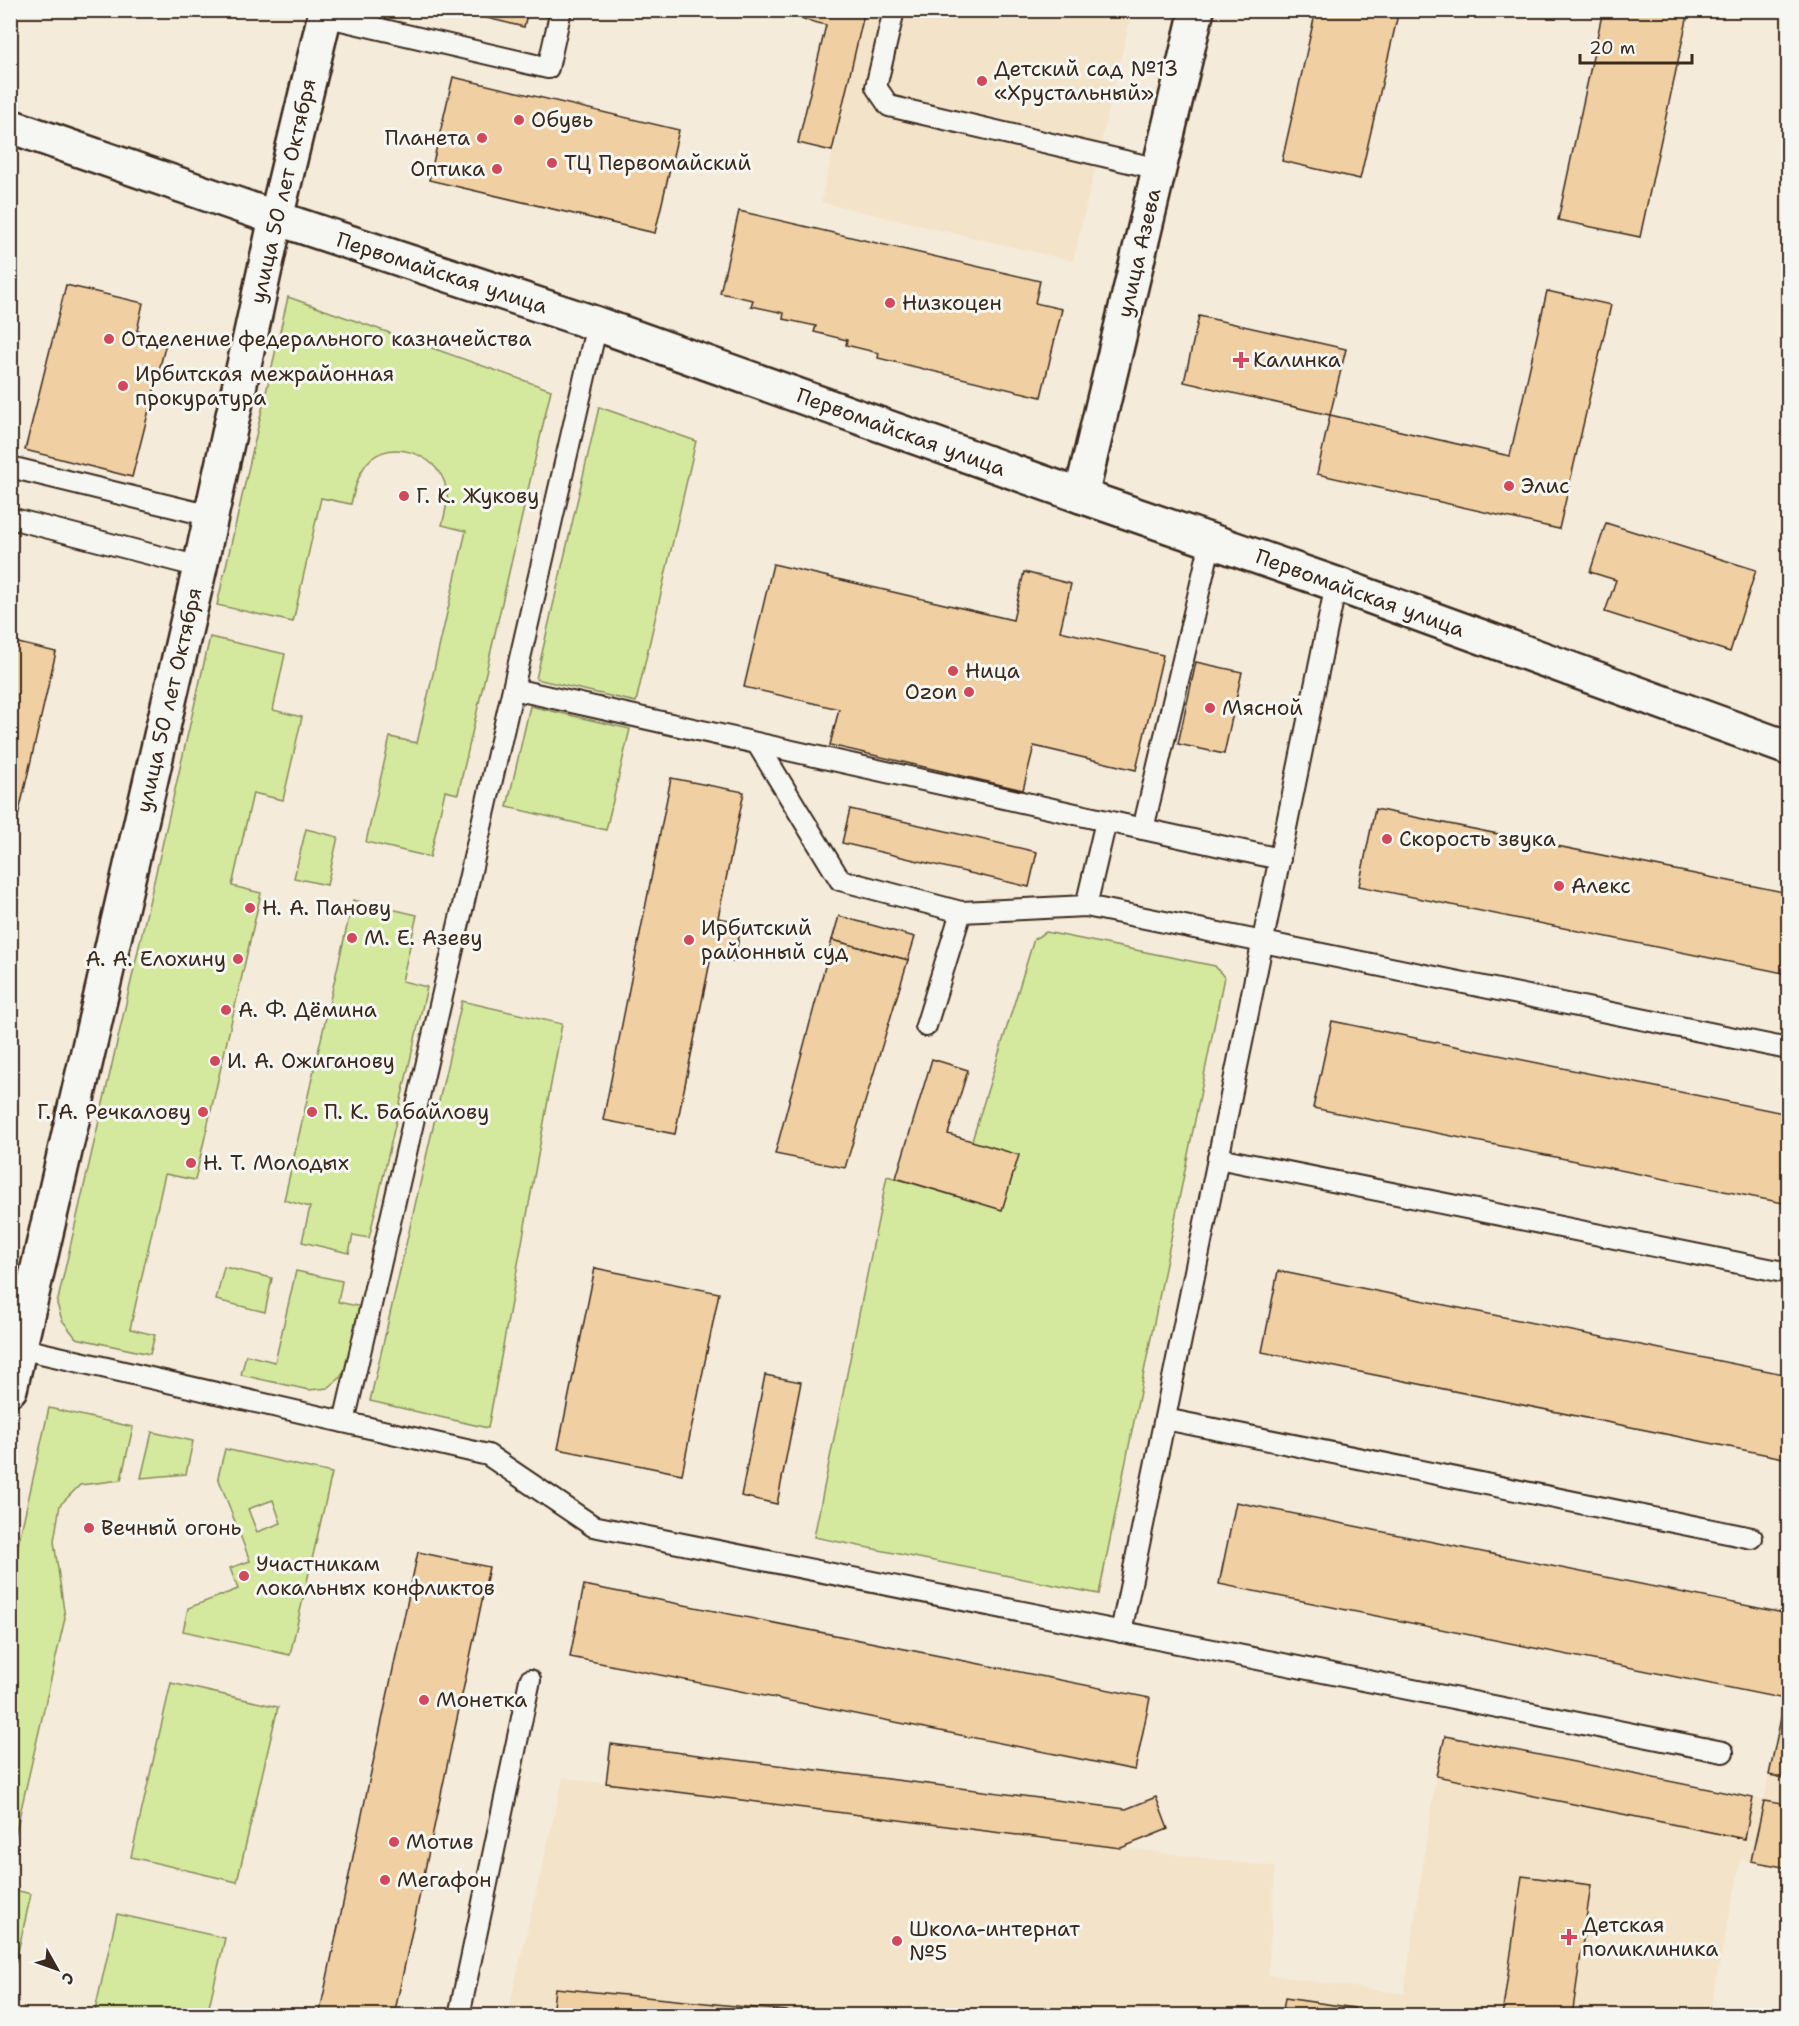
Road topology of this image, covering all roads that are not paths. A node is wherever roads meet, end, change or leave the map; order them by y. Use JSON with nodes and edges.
{"nodes":[{"id":1,"x":561,"y":10,"type":"edge"},
{"id":2,"x":894,"y":10,"type":"edge"},
{"id":3,"x":1197,"y":10,"type":"edge"},
{"id":4,"x":325,"y":13,"type":"edge"},
{"id":5,"x":10,"y":126,"type":"edge"},
{"id":6,"x":1159,"y":169,"type":"junction"},
{"id":7,"x":276,"y":218,"type":"junction"},
{"id":8,"x":597,"y":324,"type":"junction"},
{"id":9,"x":10,"y":467,"type":"edge"},
{"id":10,"x":1081,"y":496,"type":"junction"},
{"id":11,"x":211,"y":516,"type":"junction"},
{"id":12,"x":10,"y":518,"type":"edge"},
{"id":13,"x":1211,"y":541,"type":"junction"},
{"id":14,"x":200,"y":567,"type":"junction"},
{"id":15,"x":1336,"y":584,"type":"junction"},
{"id":16,"x":513,"y":689,"type":"junction"},
{"id":17,"x":758,"y":745,"type":"junction"},
{"id":18,"x":1788,"y":748,"type":"edge"},
{"id":19,"x":1106,"y":820,"type":"junction"},
{"id":20,"x":1143,"y":829,"type":"junction"},
{"id":21,"x":1280,"y":859,"type":"junction"},
{"id":22,"x":1086,"y":906,"type":"junction"},
{"id":23,"x":961,"y":912,"type":"junction"},
{"id":24,"x":1263,"y":942,"type":"junction"},
{"id":25,"x":926,"y":1026,"type":"dead end"},
{"id":26,"x":1788,"y":1048,"type":"edge"},
{"id":27,"x":1218,"y":1158,"type":"junction"},
{"id":28,"x":1788,"y":1273,"type":"edge"},
{"id":29,"x":15,"y":1347,"type":"edge"},
{"id":30,"x":10,"y":1389,"type":"edge"},
{"id":31,"x":1165,"y":1419,"type":"junction"},
{"id":32,"x":344,"y":1422,"type":"junction"},
{"id":33,"x":1752,"y":1538,"type":"dead end"},
{"id":34,"x":1121,"y":1632,"type":"junction"},
{"id":35,"x":530,"y":1680,"type":"dead end"},
{"id":36,"x":1724,"y":1752,"type":"dead end"},
{"id":37,"x":459,"y":2016,"type":"edge"}],
"edges":[{"from":1,"to":4,"type":"lane"},
{"from":2,"to":6,"type":"lane"},
{"from":3,"to":6,"type":"street","name":"улица Азева"},
{"from":4,"to":7,"type":"street","name":"улица 50 лет Октября"},
{"from":5,"to":7,"type":"street","name":"Первомайская улица"},
{"from":6,"to":10,"type":"street","name":"улица Азева"},
{"from":7,"to":8,"type":"street","name":"Первомайская улица"},
{"from":7,"to":11,"type":"street","name":"улица 50 лет Октября"},
{"from":8,"to":10,"type":"street","name":"Первомайская улица"},
{"from":8,"to":16,"type":"lane"},
{"from":9,"to":11,"type":"lane"},
{"from":10,"to":13,"type":"street","name":"Первомайская улица"},
{"from":11,"to":14,"type":"street","name":"улица 50 лет Октября"},
{"from":12,"to":14,"type":"lane"},
{"from":13,"to":15,"type":"street","name":"Первомайская улица"},
{"from":13,"to":20,"type":"lane"},
{"from":14,"to":29,"type":"street","name":"улица 50 лет Октября"},
{"from":15,"to":18,"type":"street","name":"Первомайская улица"},
{"from":15,"to":21,"type":"lane"},
{"from":16,"to":17,"type":"lane"},
{"from":16,"to":32,"type":"lane"},
{"from":17,"to":19,"type":"lane"},
{"from":17,"to":23,"type":"lane"},
{"from":19,"to":20,"type":"lane"},
{"from":19,"to":22,"type":"lane"},
{"from":20,"to":21,"type":"lane"},
{"from":21,"to":24,"type":"lane"},
{"from":22,"to":23,"type":"lane"},
{"from":22,"to":24,"type":"lane"},
{"from":23,"to":25,"type":"lane"},
{"from":24,"to":26,"type":"lane"},
{"from":24,"to":27,"type":"lane"},
{"from":27,"to":28,"type":"lane"},
{"from":27,"to":31,"type":"lane"},
{"from":29,"to":30,"type":"street","name":"улица 50 лет Октября"},
{"from":29,"to":32,"type":"lane"},
{"from":31,"to":33,"type":"lane"},
{"from":31,"to":34,"type":"lane"},
{"from":32,"to":34,"type":"lane"},
{"from":34,"to":36,"type":"lane"},
{"from":35,"to":37,"type":"lane"}]}
